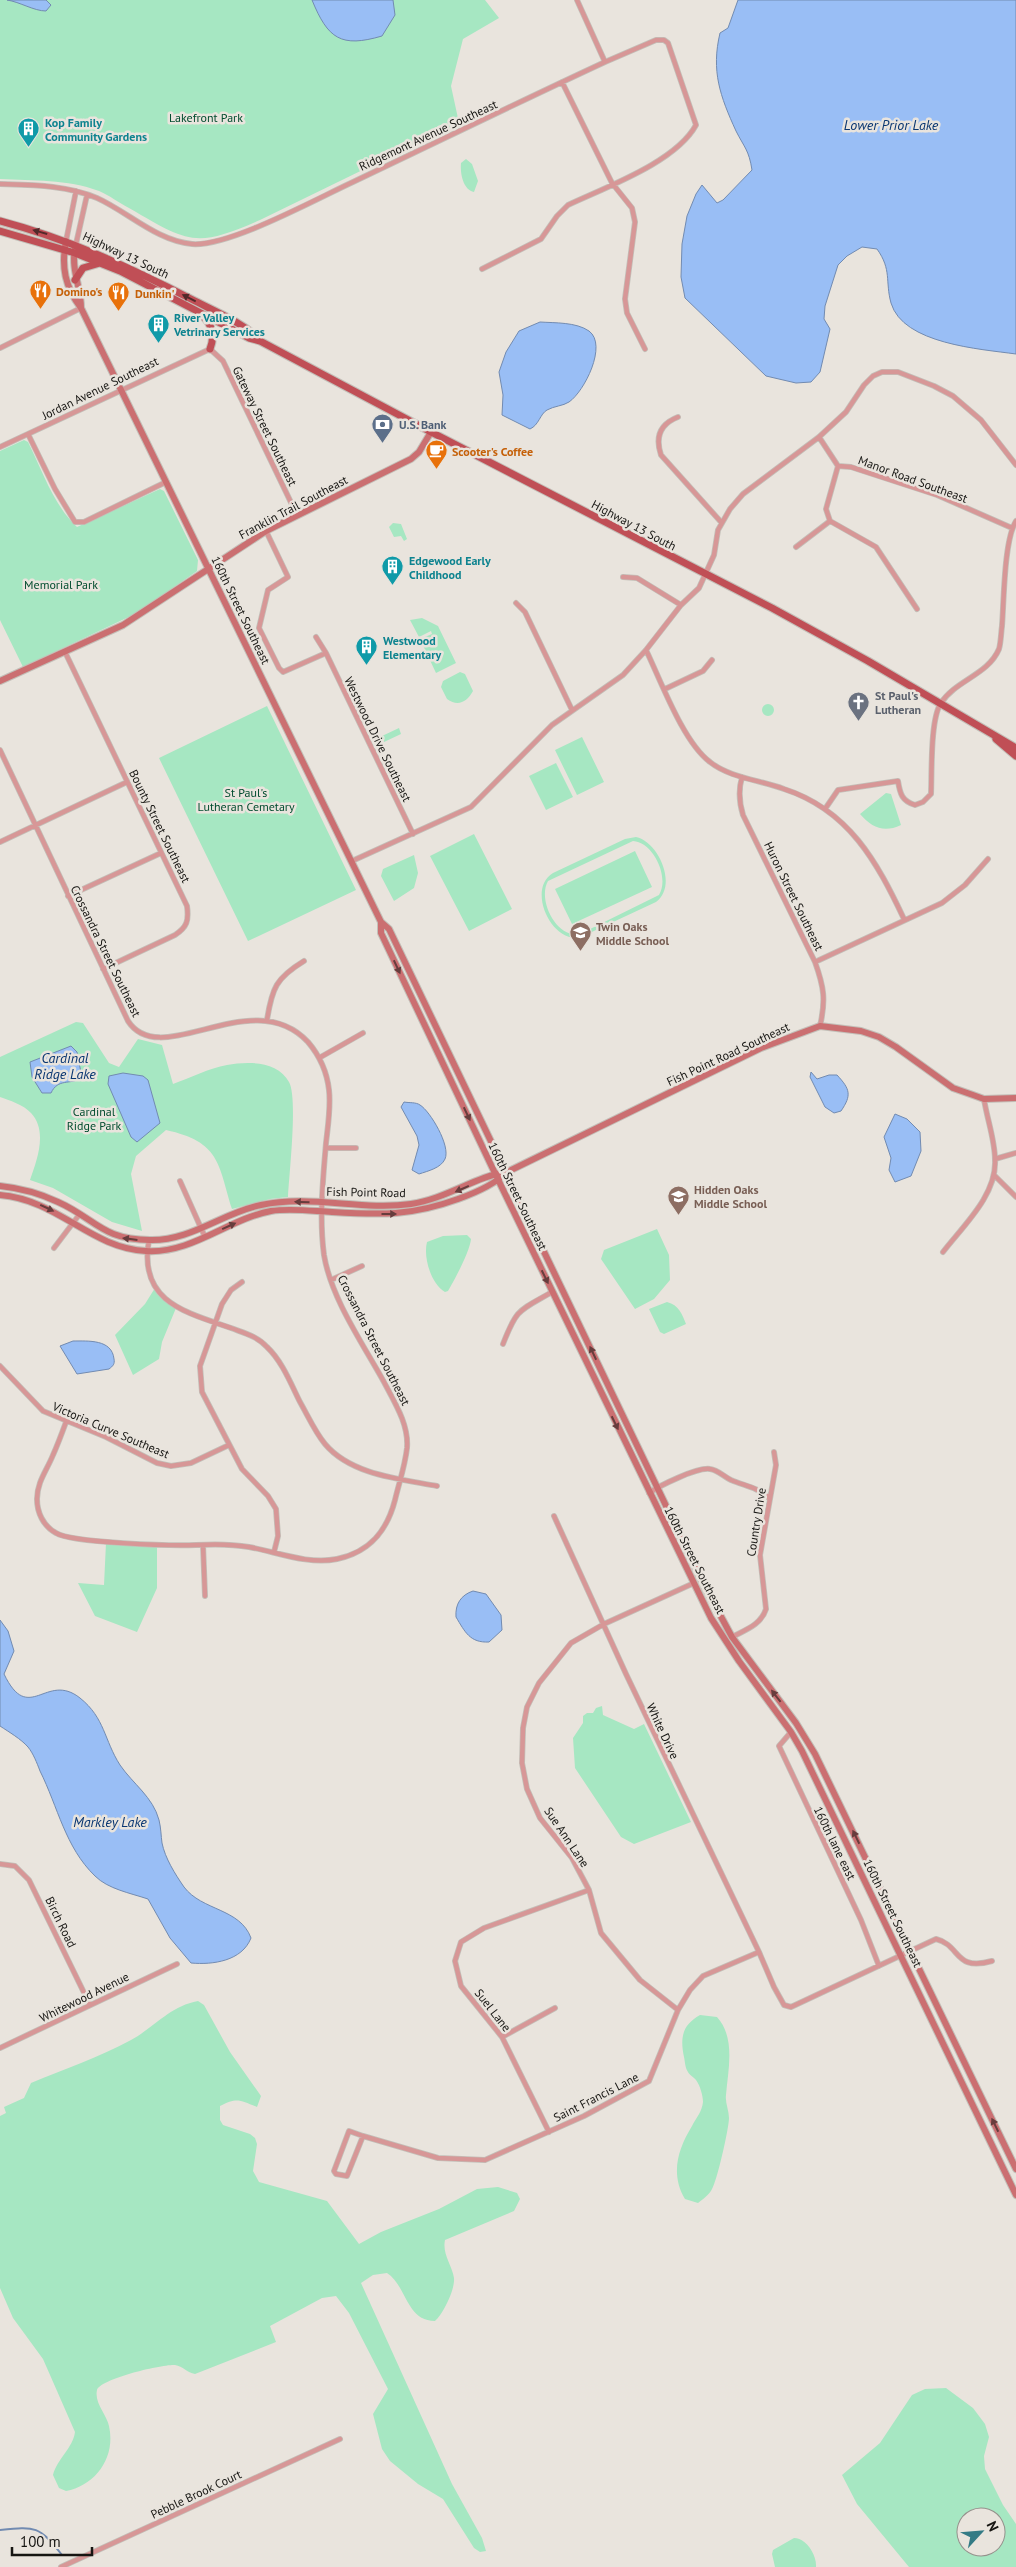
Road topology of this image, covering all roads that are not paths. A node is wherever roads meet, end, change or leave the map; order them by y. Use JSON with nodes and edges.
{"nodes":[{"id":1,"x":577,"y":0,"type":"edge"},
{"id":2,"x":605,"y":62,"type":"junction"},
{"id":3,"x":562,"y":82,"type":"junction"},
{"id":4,"x":612,"y":183,"type":"junction"},
{"id":5,"x":0,"y":184,"type":"edge"},
{"id":6,"x":76,"y":191,"type":"junction"},
{"id":7,"x":87,"y":195,"type":"junction"},
{"id":8,"x":0,"y":221,"type":"edge"},
{"id":9,"x":0,"y":231,"type":"edge"},
{"id":10,"x":66,"y":240,"type":"junction"},
{"id":11,"x":76,"y":244,"type":"junction"},
{"id":12,"x":64,"y":250,"type":"junction"},
{"id":13,"x":74,"y":253,"type":"junction"},
{"id":14,"x":101,"y":263,"type":"junction"},
{"id":15,"x":482,"y":269,"type":"dead end"},
{"id":16,"x":76,"y":280,"type":"junction"},
{"id":17,"x":81,"y":308,"type":"junction"},
{"id":18,"x":199,"y":312,"type":"junction"},
{"id":19,"x":260,"y":341,"type":"junction"},
{"id":20,"x":0,"y":348,"type":"edge"},
{"id":21,"x":210,"y":349,"type":"junction"},
{"id":22,"x":645,"y":349,"type":"dead end"},
{"id":23,"x":121,"y":390,"type":"junction"},
{"id":24,"x":678,"y":417,"type":"dead end"},
{"id":25,"x":431,"y":432,"type":"junction"},
{"id":26,"x":28,"y":434,"type":"junction"},
{"id":27,"x":819,"y":437,"type":"junction"},
{"id":28,"x":0,"y":447,"type":"edge"},
{"id":29,"x":1016,"y":465,"type":"edge"},
{"id":30,"x":838,"y":466,"type":"junction"},
{"id":31,"x":166,"y":482,"type":"junction"},
{"id":32,"x":297,"y":515,"type":"junction"},
{"id":33,"x":1016,"y":520,"type":"edge"},
{"id":34,"x":830,"y":521,"type":"junction"},
{"id":35,"x":721,"y":522,"type":"junction"},
{"id":36,"x":1012,"y":528,"type":"junction"},
{"id":37,"x":266,"y":531,"type":"junction"},
{"id":38,"x":796,"y":547,"type":"dead end"},
{"id":39,"x":208,"y":568,"type":"junction"},
{"id":40,"x":706,"y":576,"type":"junction"},
{"id":41,"x":623,"y":577,"type":"dead end"},
{"id":42,"x":516,"y":603,"type":"dead end"},
{"id":43,"x":681,"y":605,"type":"junction"},
{"id":44,"x":917,"y":609,"type":"dead end"},
{"id":45,"x":316,"y":636,"type":"dead end"},
{"id":46,"x":646,"y":650,"type":"junction"},
{"id":47,"x":65,"y":652,"type":"junction"},
{"id":48,"x":326,"y":653,"type":"junction"},
{"id":49,"x":712,"y":660,"type":"dead end"},
{"id":50,"x":0,"y":681,"type":"edge"},
{"id":51,"x":665,"y":690,"type":"junction"},
{"id":52,"x":941,"y":703,"type":"junction"},
{"id":53,"x":572,"y":710,"type":"junction"},
{"id":54,"x":994,"y":737,"type":"junction"},
{"id":55,"x":1016,"y":748,"type":"edge"},
{"id":56,"x":0,"y":750,"type":"edge"},
{"id":57,"x":1016,"y":756,"type":"edge"},
{"id":58,"x":742,"y":777,"type":"junction"},
{"id":59,"x":127,"y":782,"type":"junction"},
{"id":60,"x":825,"y":809,"type":"junction"},
{"id":61,"x":35,"y":826,"type":"junction"},
{"id":62,"x":413,"y":834,"type":"junction"},
{"id":63,"x":0,"y":842,"type":"edge"},
{"id":64,"x":161,"y":853,"type":"junction"},
{"id":65,"x":988,"y":858,"type":"dead end"},
{"id":66,"x":352,"y":861,"type":"junction"},
{"id":67,"x":68,"y":896,"type":"junction"},
{"id":68,"x":904,"y":919,"type":"junction"},
{"id":69,"x":381,"y":922,"type":"junction"},
{"id":70,"x":304,"y":961,"type":"dead end"},
{"id":71,"x":815,"y":962,"type":"junction"},
{"id":72,"x":103,"y":969,"type":"junction"},
{"id":73,"x":267,"y":1020,"type":"junction"},
{"id":74,"x":820,"y":1026,"type":"junction"},
{"id":75,"x":364,"y":1033,"type":"dead end"},
{"id":76,"x":320,"y":1058,"type":"junction"},
{"id":77,"x":1016,"y":1098,"type":"edge"},
{"id":78,"x":984,"y":1099,"type":"junction"},
{"id":79,"x":326,"y":1148,"type":"junction"},
{"id":80,"x":356,"y":1148,"type":"dead end"},
{"id":81,"x":1016,"y":1154,"type":"edge"},
{"id":82,"x":995,"y":1159,"type":"junction"},
{"id":83,"x":508,"y":1172,"type":"junction"},
{"id":84,"x":495,"y":1174,"type":"junction"},
{"id":85,"x":994,"y":1175,"type":"junction"},
{"id":86,"x":180,"y":1181,"type":"dead end"},
{"id":87,"x":498,"y":1181,"type":"junction"},
{"id":88,"x":0,"y":1186,"type":"edge"},
{"id":89,"x":0,"y":1195,"type":"edge"},
{"id":90,"x":1016,"y":1197,"type":"edge"},
{"id":91,"x":322,"y":1203,"type":"junction"},
{"id":92,"x":322,"y":1212,"type":"junction"},
{"id":93,"x":79,"y":1215,"type":"junction"},
{"id":94,"x":73,"y":1222,"type":"junction"},
{"id":95,"x":201,"y":1229,"type":"junction"},
{"id":96,"x":205,"y":1237,"type":"junction"},
{"id":97,"x":150,"y":1240,"type":"junction"},
{"id":98,"x":54,"y":1248,"type":"dead end"},
{"id":99,"x":147,"y":1251,"type":"junction"},
{"id":100,"x":943,"y":1252,"type":"dead end"},
{"id":101,"x":362,"y":1266,"type":"dead end"},
{"id":102,"x":331,"y":1280,"type":"junction"},
{"id":103,"x":242,"y":1282,"type":"dead end"},
{"id":104,"x":552,"y":1292,"type":"junction"},
{"id":105,"x":216,"y":1323,"type":"junction"},
{"id":106,"x":503,"y":1344,"type":"dead end"},
{"id":107,"x":0,"y":1366,"type":"edge"},
{"id":108,"x":66,"y":1422,"type":"junction"},
{"id":109,"x":229,"y":1445,"type":"junction"},
{"id":110,"x":774,"y":1452,"type":"dead end"},
{"id":111,"x":400,"y":1479,"type":"junction"},
{"id":112,"x":437,"y":1486,"type":"dead end"},
{"id":113,"x":657,"y":1487,"type":"junction"},
{"id":114,"x":649,"y":1493,"type":"junction"},
{"id":115,"x":769,"y":1498,"type":"junction"},
{"id":116,"x":554,"y":1516,"type":"dead end"},
{"id":117,"x":203,"y":1545,"type":"junction"},
{"id":118,"x":274,"y":1552,"type":"junction"},
{"id":119,"x":694,"y":1583,"type":"junction"},
{"id":120,"x":205,"y":1596,"type":"dead end"},
{"id":121,"x":604,"y":1624,"type":"junction"},
{"id":122,"x":732,"y":1637,"type":"junction"},
{"id":123,"x":791,"y":1732,"type":"junction"},
{"id":124,"x":0,"y":1864,"type":"edge"},
{"id":125,"x":589,"y":1890,"type":"junction"},
{"id":126,"x":911,"y":1950,"type":"junction"},
{"id":127,"x":759,"y":1952,"type":"junction"},
{"id":128,"x":900,"y":1955,"type":"junction"},
{"id":129,"x":992,"y":1961,"type":"dead end"},
{"id":130,"x":177,"y":1964,"type":"dead end"},
{"id":131,"x":879,"y":1966,"type":"junction"},
{"id":132,"x":90,"y":2005,"type":"junction"},
{"id":133,"x":555,"y":2008,"type":"dead end"},
{"id":134,"x":678,"y":2010,"type":"junction"},
{"id":135,"x":502,"y":2037,"type":"junction"},
{"id":136,"x":0,"y":2048,"type":"edge"},
{"id":137,"x":548,"y":2132,"type":"junction"},
{"id":138,"x":363,"y":2136,"type":"junction"},
{"id":139,"x":1016,"y":2169,"type":"edge"},
{"id":140,"x":1016,"y":2195,"type":"edge"},
{"id":141,"x":340,"y":2438,"type":"dead end"},
{"id":142,"x":61,"y":2567,"type":"edge"}],
"edges":[{"from":1,"to":2,"type":"street"},
{"from":2,"to":3,"type":"street","name":"Ridgemont Avenue Southeast"},
{"from":2,"to":4,"type":"street","name":"Ridgemont Avenue Southeast"},
{"from":3,"to":4,"type":"street"},
{"from":3,"to":7,"type":"street","name":"Ridgemont Avenue Southeast"},
{"from":4,"to":15,"type":"street"},
{"from":4,"to":22,"type":"street"},
{"from":5,"to":6,"type":"street"},
{"from":6,"to":7,"type":"street"},
{"from":6,"to":10,"type":"street","name":"160th Street Southeast"},
{"from":7,"to":11,"type":"street","name":"160th Street Southeast"},
{"from":10,"to":8,"type":"main road","name":"Highway 13 South","one_way":true},
{"from":9,"to":12,"type":"main road","name":"Highway 13 South"},
{"from":10,"to":11,"type":"main road","name":"Highway 13 South"},
{"from":10,"to":12,"type":"street","name":"160th Street Southeast"},
{"from":11,"to":13,"type":"street","name":"160th Street Southeast"},
{"from":19,"to":11,"type":"main road","name":"Highway 13 South","one_way":true},
{"from":12,"to":13,"type":"main road","name":"Highway 13 South"},
{"from":12,"to":17,"type":"street","name":"160th Street Southeast"},
{"from":13,"to":14,"type":"main road","name":"Highway 13 South"},
{"from":13,"to":16,"type":"street","name":"160th Street Southeast"},
{"from":14,"to":16,"type":"main road"},
{"from":14,"to":18,"type":"main road","name":"Highway 13 South"},
{"from":16,"to":17,"type":"street","name":"160th Street Southeast"},
{"from":17,"to":20,"type":"street"},
{"from":17,"to":23,"type":"street","name":"160th Street Southeast"},
{"from":18,"to":19,"type":"main road","name":"Highway 13 South"},
{"from":18,"to":21,"type":"main road"},
{"from":19,"to":25,"type":"main road","name":"Highway 13 South"},
{"from":21,"to":23,"type":"street","name":"Jordan Avenue Southeast"},
{"from":21,"to":32,"type":"street","name":"Gateway Street Southeast"},
{"from":23,"to":26,"type":"street","name":"Jordan Avenue Southeast"},
{"from":23,"to":31,"type":"street","name":"160th Street Southeast"},
{"from":24,"to":35,"type":"street"},
{"from":25,"to":32,"type":"street","name":"Franklin Trail Southeast"},
{"from":25,"to":40,"type":"main road","name":"Highway 13 South"},
{"from":26,"to":28,"type":"street","name":"Jordan Avenue Southeast"},
{"from":26,"to":31,"type":"street"},
{"from":27,"to":29,"type":"street"},
{"from":27,"to":30,"type":"street","name":"Manor Road Southeast"},
{"from":27,"to":35,"type":"street"},
{"from":30,"to":34,"type":"street"},
{"from":30,"to":36,"type":"street","name":"Manor Road Southeast"},
{"from":31,"to":39,"type":"street","name":"160th Street Southeast"},
{"from":32,"to":37,"type":"street","name":"Franklin Trail Southeast"},
{"from":33,"to":36,"type":"street"},
{"from":34,"to":38,"type":"street"},
{"from":34,"to":44,"type":"street"},
{"from":35,"to":40,"type":"street"},
{"from":36,"to":52,"type":"street"},
{"from":37,"to":39,"type":"street","name":"Franklin Trail Southeast"},
{"from":37,"to":48,"type":"street"},
{"from":39,"to":47,"type":"street","name":"Franklin Trail Southeast"},
{"from":39,"to":66,"type":"street","name":"160th Street Southeast"},
{"from":40,"to":43,"type":"street"},
{"from":40,"to":52,"type":"main road","name":"Highway 13 South"},
{"from":41,"to":43,"type":"street"},
{"from":42,"to":53,"type":"street"},
{"from":43,"to":46,"type":"street"},
{"from":45,"to":48,"type":"street","name":"Westwood Drive Southeast"},
{"from":46,"to":51,"type":"street"},
{"from":46,"to":53,"type":"street"},
{"from":47,"to":50,"type":"street","name":"Franklin Trail Southeast"},
{"from":47,"to":59,"type":"street","name":"Bounty Street Southeast"},
{"from":48,"to":62,"type":"street","name":"Westwood Drive Southeast"},
{"from":49,"to":51,"type":"street"},
{"from":51,"to":58,"type":"street"},
{"from":52,"to":54,"type":"main road","name":"Highway 13 South"},
{"from":52,"to":60,"type":"street"},
{"from":53,"to":62,"type":"street"},
{"from":54,"to":55,"type":"main road","name":"Highway 13 South"},
{"from":54,"to":57,"type":"main road","name":"Highway 13 South"},
{"from":56,"to":61,"type":"street","name":"Crossandra Street Southeast"},
{"from":58,"to":60,"type":"street"},
{"from":58,"to":71,"type":"street","name":"Huron Street Southeast"},
{"from":59,"to":61,"type":"street"},
{"from":59,"to":64,"type":"street","name":"Bounty Street Southeast"},
{"from":60,"to":68,"type":"street"},
{"from":61,"to":63,"type":"street"},
{"from":61,"to":67,"type":"street","name":"Crossandra Street Southeast"},
{"from":62,"to":66,"type":"street"},
{"from":64,"to":67,"type":"street"},
{"from":64,"to":72,"type":"street","name":"Bounty Street Southeast"},
{"from":65,"to":68,"type":"street"},
{"from":66,"to":69,"type":"street","name":"160th Street Southeast"},
{"from":67,"to":72,"type":"street","name":"Crossandra Street Southeast"},
{"from":68,"to":71,"type":"street"},
{"from":69,"to":83,"type":"street","name":"160th Street Southeast"},
{"from":69,"to":84,"type":"street","name":"160th Street Southeast","one_way":true},
{"from":70,"to":73,"type":"street"},
{"from":71,"to":74,"type":"street","name":"Huron Street Southeast"},
{"from":72,"to":73,"type":"street","name":"Crossandra Street Southeast"},
{"from":73,"to":76,"type":"street","name":"Crossandra Street Southeast"},
{"from":74,"to":78,"type":"street","name":"Fish Point Road Southeast"},
{"from":74,"to":83,"type":"street","name":"Fish Point Road Southeast"},
{"from":75,"to":76,"type":"street"},
{"from":76,"to":79,"type":"street","name":"Crossandra Street Southeast"},
{"from":77,"to":78,"type":"street","name":"Fish Point Road Southeast"},
{"from":78,"to":82,"type":"street"},
{"from":79,"to":80,"type":"street"},
{"from":79,"to":91,"type":"street","name":"Crossandra Street Southeast"},
{"from":81,"to":82,"type":"street"},
{"from":82,"to":85,"type":"street"},
{"from":83,"to":84,"type":"street","name":"Fish Point Road"},
{"from":83,"to":87,"type":"street","name":"Fish Point Road"},
{"from":113,"to":83,"type":"street","name":"160th Street Southeast","one_way":true},
{"from":84,"to":87,"type":"street","name":"160th Street Southeast"},
{"from":84,"to":91,"type":"street","name":"Fish Point Road","one_way":true},
{"from":85,"to":90,"type":"street"},
{"from":85,"to":100,"type":"street"},
{"from":86,"to":95,"type":"street"},
{"from":92,"to":87,"type":"street","name":"Fish Point Road","one_way":true},
{"from":87,"to":104,"type":"street","name":"160th Street Southeast","one_way":true},
{"from":88,"to":93,"type":"street","name":"Fish Point Road"},
{"from":89,"to":94,"type":"street","name":"Fish Point Road","one_way":true},
{"from":91,"to":92,"type":"street","name":"Crossandra Street Southeast"},
{"from":91,"to":95,"type":"street","name":"Fish Point Road","one_way":true},
{"from":96,"to":92,"type":"street","name":"Fish Point Road","one_way":true},
{"from":92,"to":102,"type":"street","name":"Crossandra Street Southeast"},
{"from":93,"to":94,"type":"street"},
{"from":97,"to":93,"type":"street","name":"Fish Point Road","one_way":true},
{"from":94,"to":98,"type":"street"},
{"from":94,"to":99,"type":"street","name":"Fish Point Road"},
{"from":95,"to":96,"type":"street"},
{"from":95,"to":97,"type":"street","name":"Fish Point Road"},
{"from":96,"to":99,"type":"street","name":"Fish Point Road"},
{"from":97,"to":99,"type":"street"},
{"from":99,"to":105,"type":"street"},
{"from":101,"to":102,"type":"street"},
{"from":102,"to":111,"type":"street","name":"Crossandra Street Southeast"},
{"from":103,"to":105,"type":"street"},
{"from":104,"to":106,"type":"street"},
{"from":104,"to":114,"type":"street","name":"160th Street Southeast","one_way":true},
{"from":105,"to":109,"type":"street"},
{"from":105,"to":111,"type":"street"},
{"from":107,"to":108,"type":"street","name":"Victoria Curve Southeast"},
{"from":108,"to":109,"type":"street","name":"Victoria Curve Southeast"},
{"from":108,"to":117,"type":"street","name":"Crossandra Street Southeast"},
{"from":109,"to":118,"type":"street"},
{"from":110,"to":115,"type":"street","name":"Country Drive"},
{"from":111,"to":112,"type":"street"},
{"from":111,"to":118,"type":"street","name":"Crossandra Street Southeast"},
{"from":113,"to":114,"type":"street"},
{"from":113,"to":115,"type":"street"},
{"from":113,"to":122,"type":"street","name":"160th Street Southeast"},
{"from":114,"to":119,"type":"street","name":"160th Street Southeast"},
{"from":115,"to":122,"type":"street","name":"Country Drive"},
{"from":116,"to":121,"type":"street","name":"White Drive"},
{"from":117,"to":118,"type":"street","name":"Crossandra Street Southeast"},
{"from":117,"to":120,"type":"street"},
{"from":119,"to":121,"type":"street","name":"Sue Ann Lane"},
{"from":119,"to":123,"type":"street","name":"160th Street Southeast"},
{"from":121,"to":125,"type":"street","name":"Sue Ann Lane"},
{"from":121,"to":127,"type":"street","name":"White Drive"},
{"from":126,"to":122,"type":"street","name":"160th Street Southeast","one_way":true},
{"from":123,"to":128,"type":"street","name":"160th Street Southeast"},
{"from":123,"to":131,"type":"street","name":"160th lane east"},
{"from":124,"to":132,"type":"street","name":"Birch Road"},
{"from":125,"to":134,"type":"street","name":"Sue Ann Lane"},
{"from":125,"to":135,"type":"street","name":"Suel Lane"},
{"from":126,"to":128,"type":"street"},
{"from":126,"to":129,"type":"street"},
{"from":139,"to":126,"type":"street","name":"160th Street Southeast","one_way":true},
{"from":127,"to":131,"type":"street"},
{"from":127,"to":134,"type":"street","name":"Saint Francis Lane"},
{"from":128,"to":131,"type":"street"},
{"from":128,"to":140,"type":"street","name":"160th Street Southeast"},
{"from":130,"to":132,"type":"street","name":"Whitewood Avenue"},
{"from":132,"to":136,"type":"street","name":"Whitewood Avenue"},
{"from":133,"to":135,"type":"street"},
{"from":134,"to":137,"type":"street","name":"Saint Francis Lane"},
{"from":135,"to":137,"type":"street","name":"Suel Lane"},
{"from":137,"to":138,"type":"street","name":"Saint Francis Lane"},
{"from":138,"to":138,"type":"street"},
{"from":141,"to":142,"type":"street","name":"Pebble Brook Court"}]}
